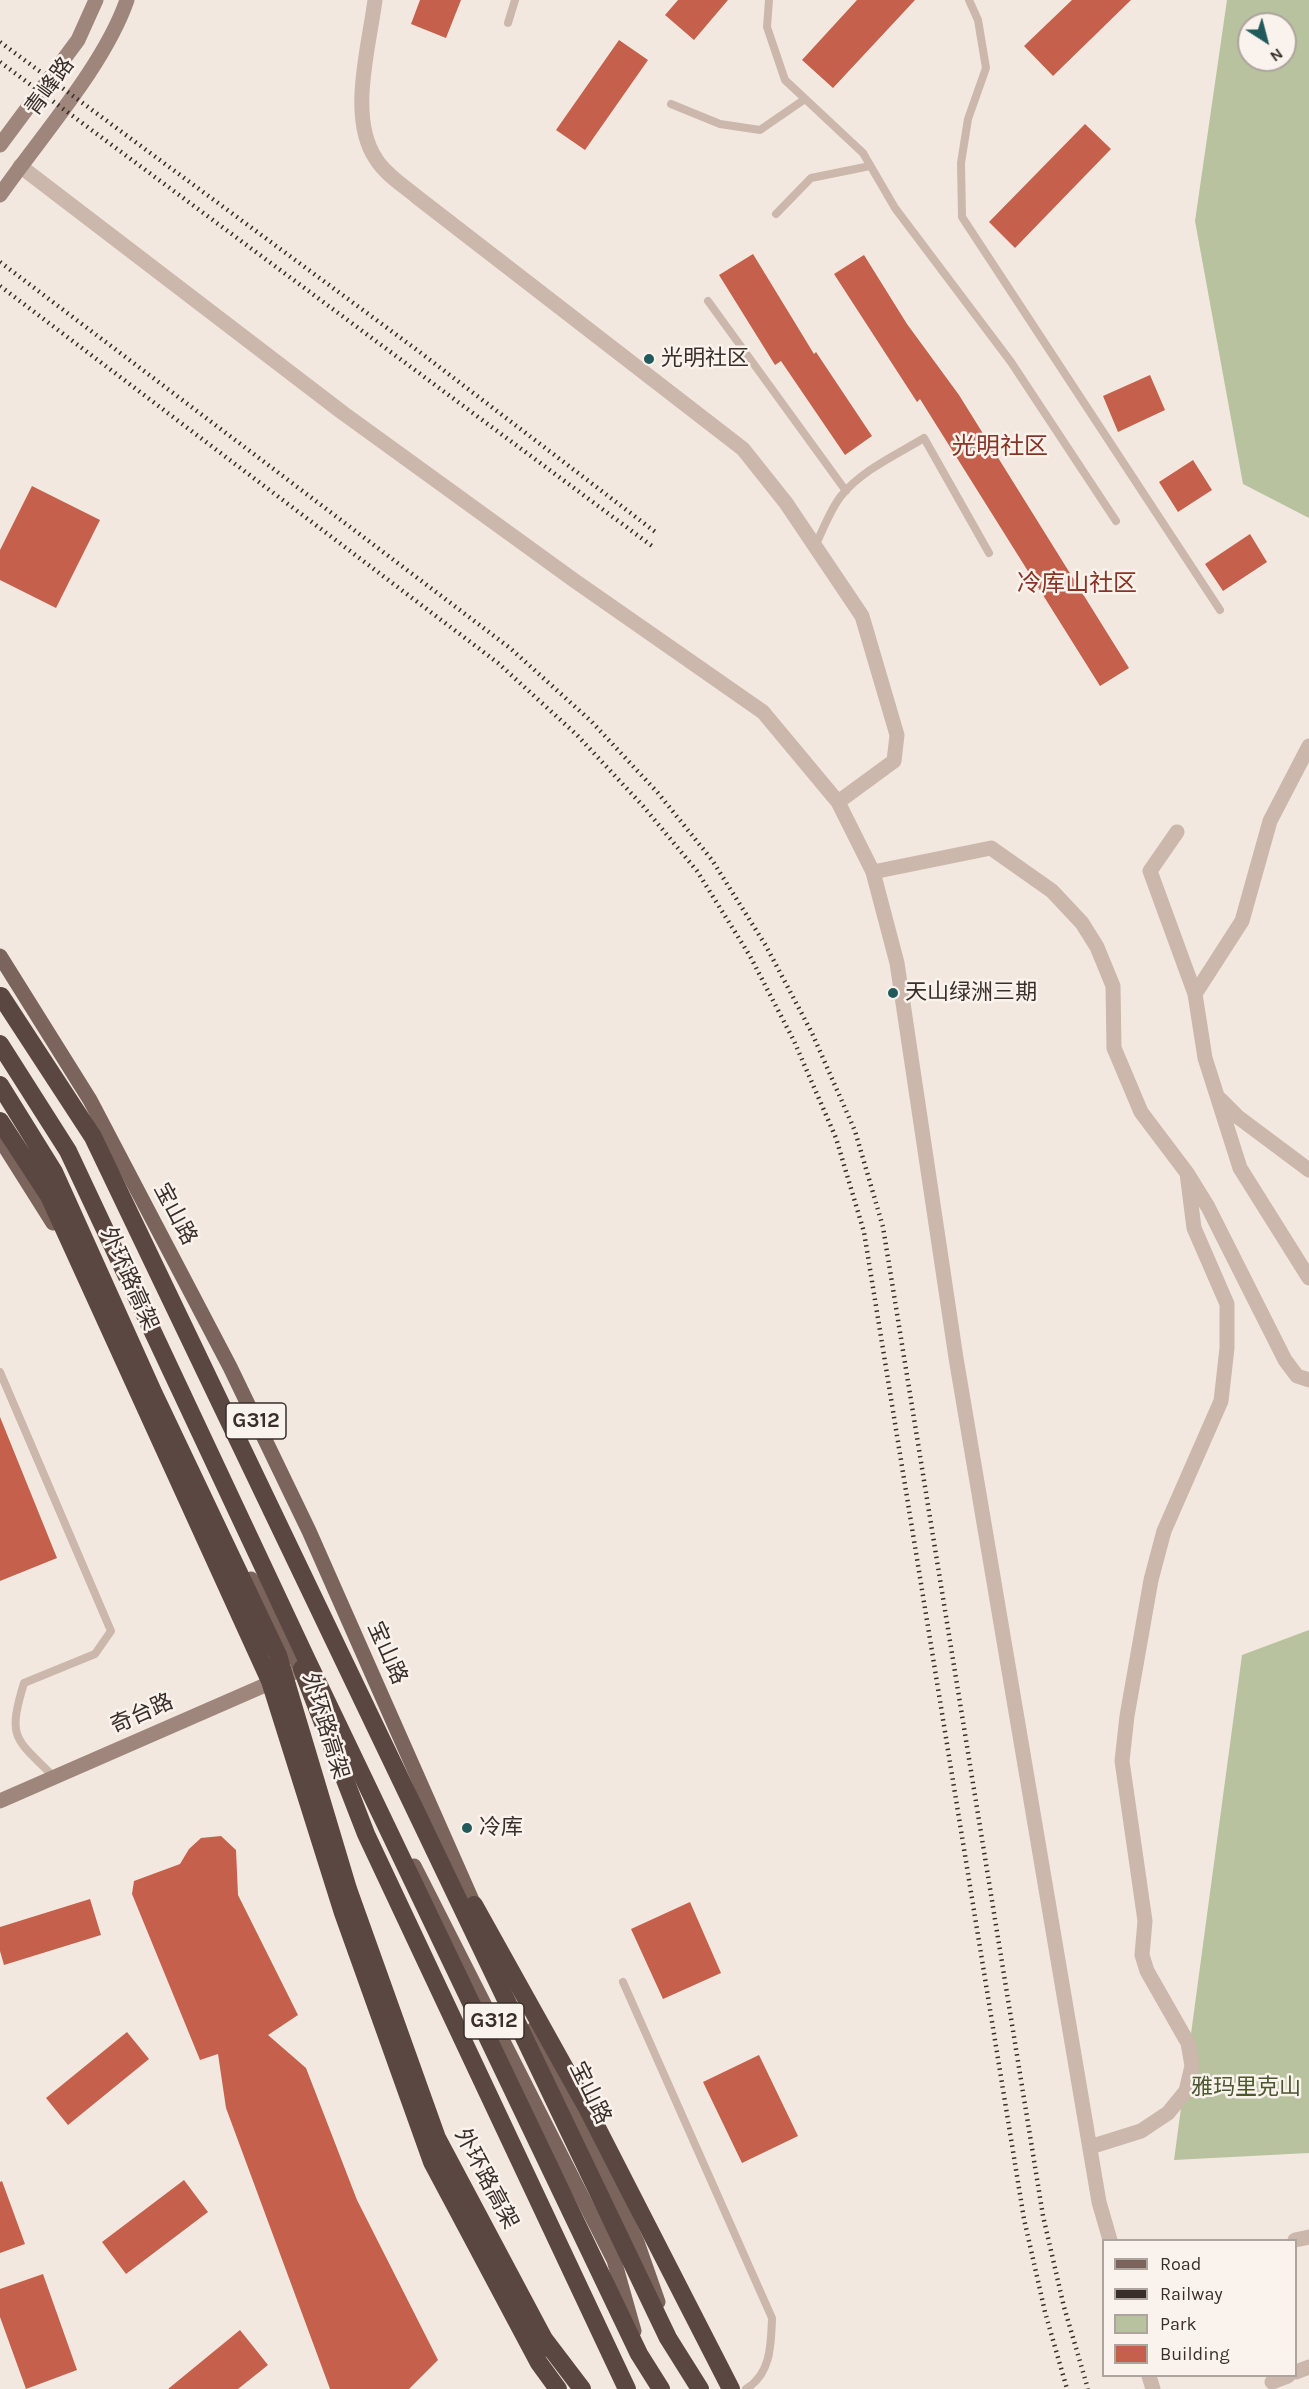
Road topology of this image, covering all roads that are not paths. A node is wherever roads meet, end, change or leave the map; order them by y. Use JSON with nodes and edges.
{"nodes":[{"id":1,"x":96,"y":0,"type":"edge"},
{"id":2,"x":127,"y":0,"type":"edge"},
{"id":3,"x":375,"y":0,"type":"edge"},
{"id":4,"x":515,"y":0,"type":"edge"},
{"id":5,"x":769,"y":0,"type":"edge"},
{"id":6,"x":969,"y":0,"type":"edge"},
{"id":7,"x":508,"y":23,"type":"dead end"},
{"id":8,"x":805,"y":99,"type":"junction"},
{"id":9,"x":672,"y":104,"type":"dead end"},
{"id":10,"x":0,"y":145,"type":"edge"},
{"id":11,"x":20,"y":166,"type":"junction"},
{"id":12,"x":870,"y":166,"type":"junction"},
{"id":13,"x":0,"y":195,"type":"edge"},
{"id":14,"x":776,"y":214,"type":"dead end"},
{"id":15,"x":708,"y":301,"type":"dead end"},
{"id":16,"x":846,"y":490,"type":"junction"},
{"id":17,"x":1116,"y":521,"type":"dead end"},
{"id":18,"x":815,"y":546,"type":"junction"},
{"id":19,"x":989,"y":553,"type":"dead end"},
{"id":20,"x":1220,"y":610,"type":"dead end"},
{"id":21,"x":1309,"y":746,"type":"edge"},
{"id":22,"x":838,"y":802,"type":"junction"},
{"id":23,"x":1177,"y":832,"type":"dead end"},
{"id":24,"x":873,"y":872,"type":"junction"},
{"id":25,"x":0,"y":956,"type":"edge"},
{"id":26,"x":1195,"y":994,"type":"junction"},
{"id":27,"x":0,"y":995,"type":"edge"},
{"id":28,"x":0,"y":1044,"type":"edge"},
{"id":29,"x":0,"y":1084,"type":"edge"},
{"id":30,"x":1218,"y":1097,"type":"junction"},
{"id":31,"x":0,"y":1121,"type":"edge"},
{"id":32,"x":0,"y":1139,"type":"edge"},
{"id":33,"x":1309,"y":1170,"type":"edge"},
{"id":34,"x":1187,"y":1173,"type":"junction"},
{"id":35,"x":1309,"y":1278,"type":"edge"},
{"id":36,"x":0,"y":1372,"type":"edge"},
{"id":37,"x":1309,"y":1380,"type":"edge"},
{"id":38,"x":302,"y":1669,"type":"junction"},
{"id":39,"x":54,"y":1777,"type":"junction"},
{"id":40,"x":0,"y":1800,"type":"edge"},
{"id":41,"x":474,"y":1905,"type":"junction"},
{"id":42,"x":623,"y":1982,"type":"dead end"},
{"id":43,"x":1090,"y":2147,"type":"junction"},
{"id":44,"x":1109,"y":2239,"type":"edge"},
{"id":45,"x":1285,"y":2377,"type":"edge"},
{"id":46,"x":1272,"y":2382,"type":"dead end"},
{"id":47,"x":558,"y":2389,"type":"edge"},
{"id":48,"x":582,"y":2389,"type":"edge"},
{"id":49,"x":627,"y":2389,"type":"edge"},
{"id":50,"x":651,"y":2389,"type":"edge"},
{"id":51,"x":661,"y":2389,"type":"edge"},
{"id":52,"x":689,"y":2389,"type":"edge"},
{"id":53,"x":700,"y":2389,"type":"edge"},
{"id":54,"x":731,"y":2389,"type":"edge"},
{"id":55,"x":746,"y":2389,"type":"edge"}],
"edges":[{"from":1,"to":10,"type":"main road","name":"青峰路"},
{"from":2,"to":11,"type":"main road","name":"青峰路"},
{"from":3,"to":18,"type":"street"},
{"from":4,"to":7,"type":"lane"},
{"from":5,"to":8,"type":"lane"},
{"from":6,"to":20,"type":"lane"},
{"from":8,"to":9,"type":"lane"},
{"from":8,"to":12,"type":"lane"},
{"from":11,"to":13,"type":"main road","name":"青峰路"},
{"from":11,"to":22,"type":"street"},
{"from":12,"to":14,"type":"lane"},
{"from":12,"to":17,"type":"lane"},
{"from":15,"to":16,"type":"lane"},
{"from":16,"to":18,"type":"lane"},
{"from":16,"to":19,"type":"lane"},
{"from":18,"to":22,"type":"street"},
{"from":21,"to":26,"type":"street"},
{"from":22,"to":24,"type":"street"},
{"from":23,"to":26,"type":"street"},
{"from":24,"to":34,"type":"street"},
{"from":24,"to":43,"type":"street"},
{"from":25,"to":41,"type":"main road","name":"宝山路","number":"G312"},
{"from":26,"to":30,"type":"street"},
{"from":27,"to":53,"type":"highway","bridge":true},
{"from":28,"to":51,"type":"highway","bridge":true},
{"from":29,"to":48,"type":"highway","name":"外环路高架","bridge":true},
{"from":30,"to":33,"type":"street"},
{"from":30,"to":35,"type":"street"},
{"from":31,"to":47,"type":"highway","name":"外环路高架","bridge":true},
{"from":32,"to":38,"type":"main road","number":"G312"},
{"from":34,"to":37,"type":"street"},
{"from":34,"to":43,"type":"street"},
{"from":36,"to":39,"type":"lane"},
{"from":38,"to":39,"type":"main road","name":"奇台路"},
{"from":38,"to":49,"type":"highway"},
{"from":38,"to":50,"type":"main road","number":"G312"},
{"from":39,"to":40,"type":"main road","name":"奇台路"},
{"from":41,"to":52,"type":"main road","name":"宝山路","number":"G312"},
{"from":41,"to":54,"type":"highway"},
{"from":42,"to":55,"type":"lane"},
{"from":43,"to":44,"type":"street"},
{"from":45,"to":46,"type":"street"}]}
